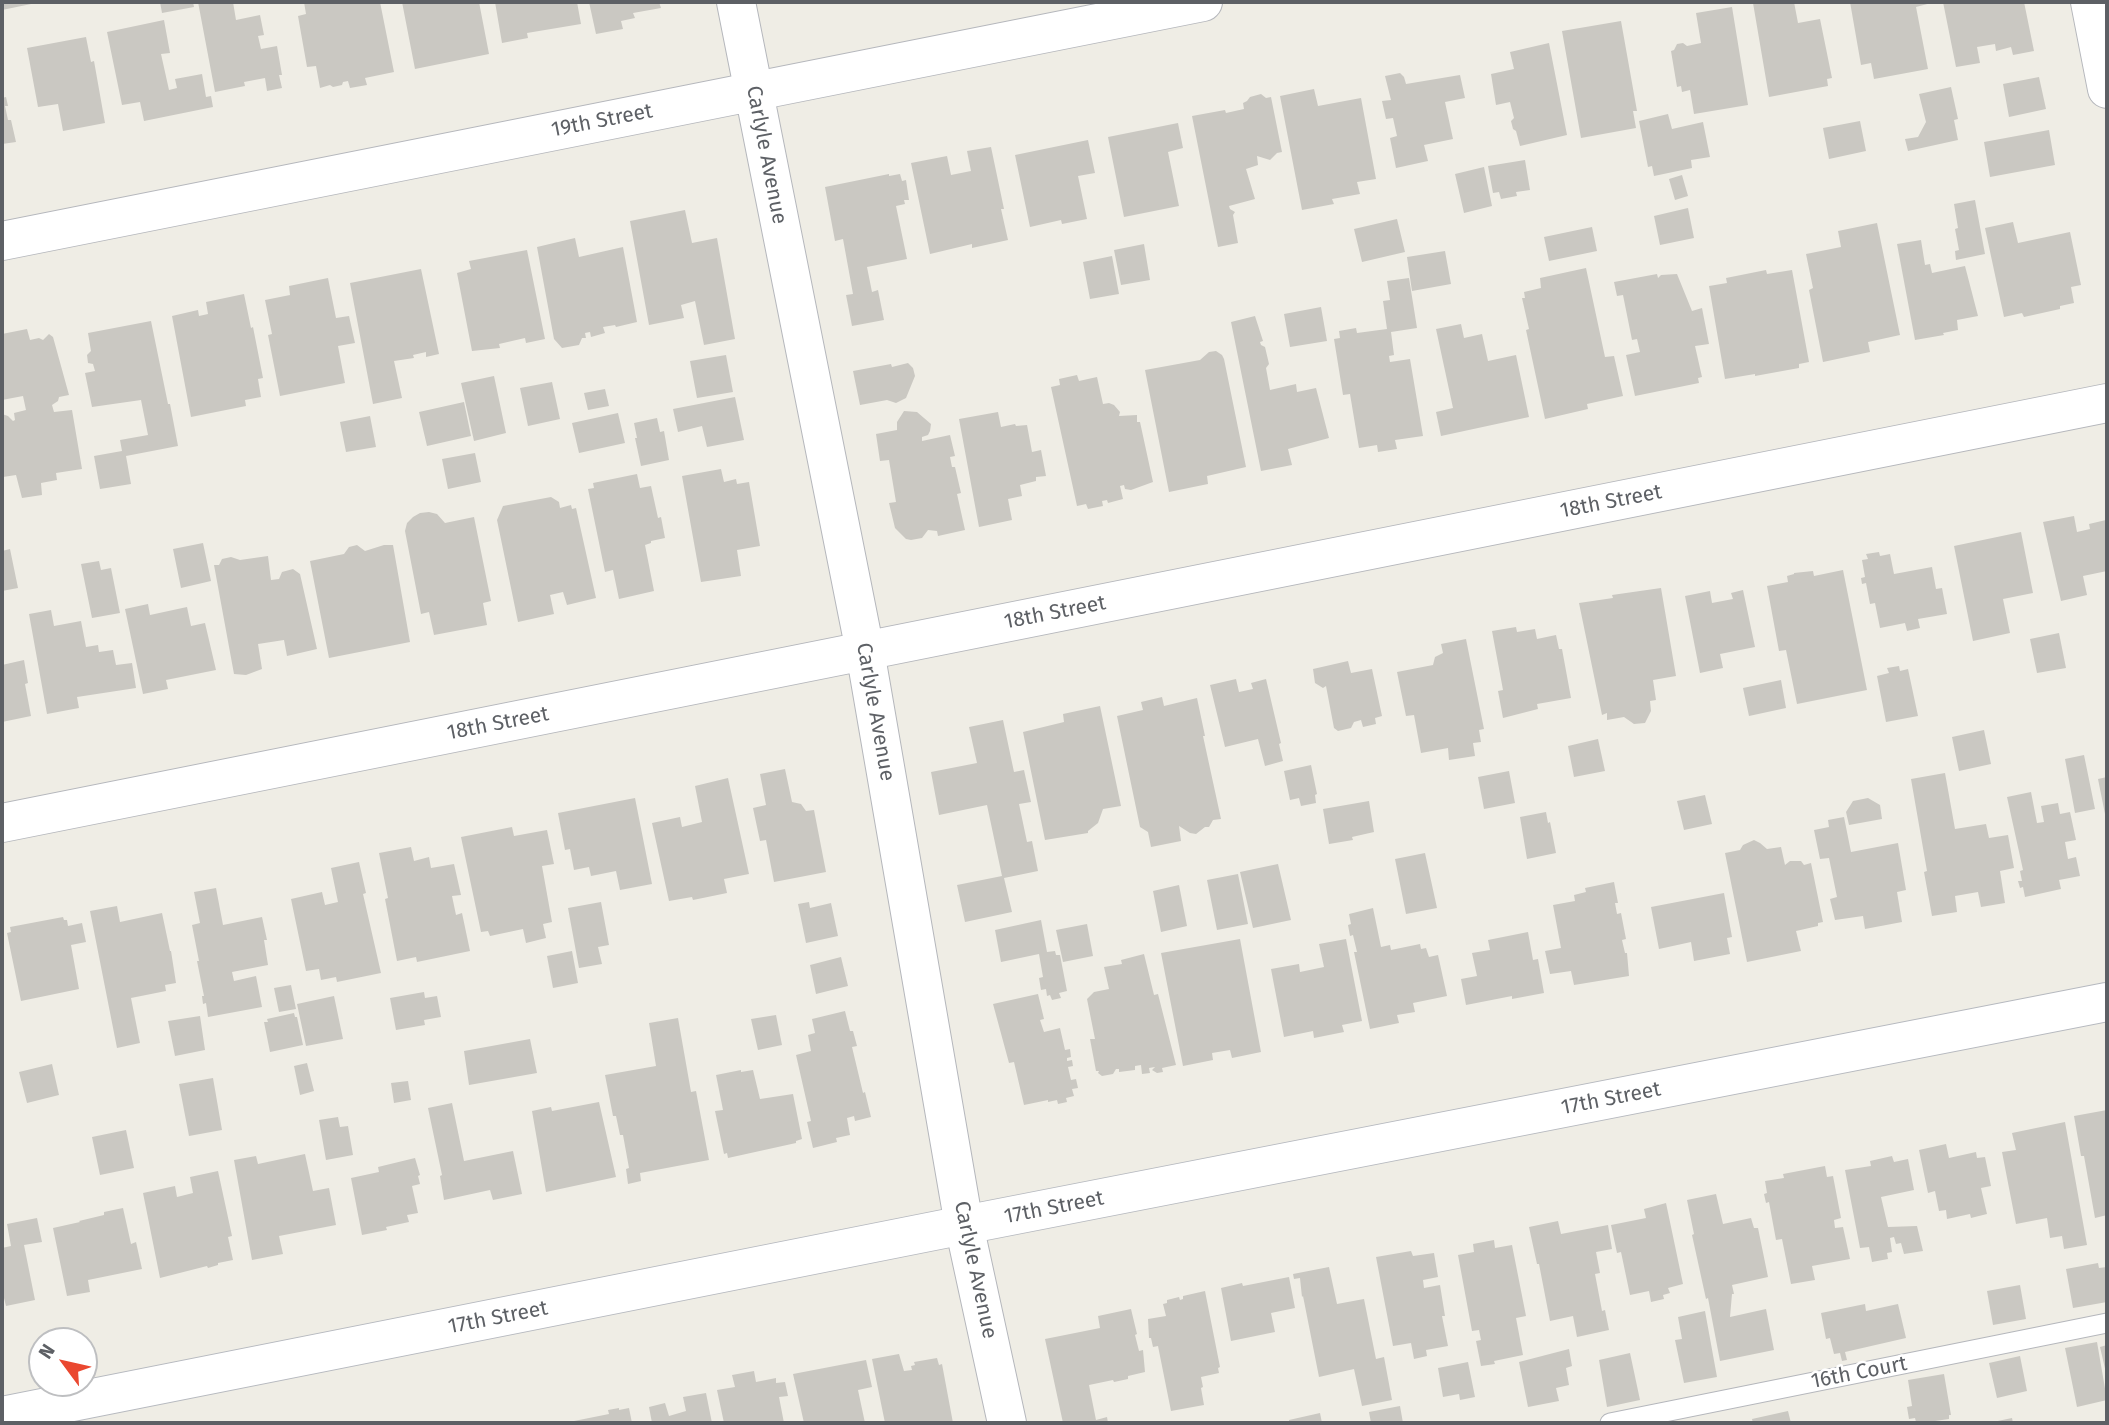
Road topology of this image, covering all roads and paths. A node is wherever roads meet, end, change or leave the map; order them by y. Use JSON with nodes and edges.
{"nodes":[{"id":1,"x":736,"y":2,"type":"edge"},
{"id":2,"x":1203,"y":2,"type":"edge"},
{"id":3,"x":2090,"y":2,"type":"edge"},
{"id":4,"x":2107,"y":89,"type":"edge"},
{"id":5,"x":753,"y":91,"type":"junction"},
{"id":6,"x":2,"y":241,"type":"edge"},
{"id":7,"x":2107,"y":404,"type":"edge"},
{"id":8,"x":865,"y":651,"type":"junction"},
{"id":9,"x":2,"y":823,"type":"edge"},
{"id":10,"x":2107,"y":1002,"type":"edge"},
{"id":11,"x":964,"y":1225,"type":"junction"},
{"id":12,"x":2107,"y":1323,"type":"edge"},
{"id":13,"x":2,"y":1416,"type":"edge"},
{"id":14,"x":1007,"y":1423,"type":"edge"},
{"id":15,"x":1610,"y":1423,"type":"edge"}],
"edges":[{"from":1,"to":5,"type":"street","name":"Carlyle Avenue"},
{"from":2,"to":5,"type":"street","name":"19th Street"},
{"from":3,"to":4,"type":"street"},
{"from":5,"to":6,"type":"street","name":"19th Street"},
{"from":5,"to":8,"type":"street","name":"Carlyle Avenue"},
{"from":7,"to":8,"type":"street","name":"18th Street"},
{"from":8,"to":9,"type":"street","name":"18th Street"},
{"from":8,"to":11,"type":"street","name":"Carlyle Avenue"},
{"from":10,"to":11,"type":"street","name":"17th Street"},
{"from":11,"to":13,"type":"street","name":"17th Street"},
{"from":11,"to":14,"type":"street","name":"Carlyle Avenue"},
{"from":12,"to":15,"type":"lane","name":"16th Court"}]}
